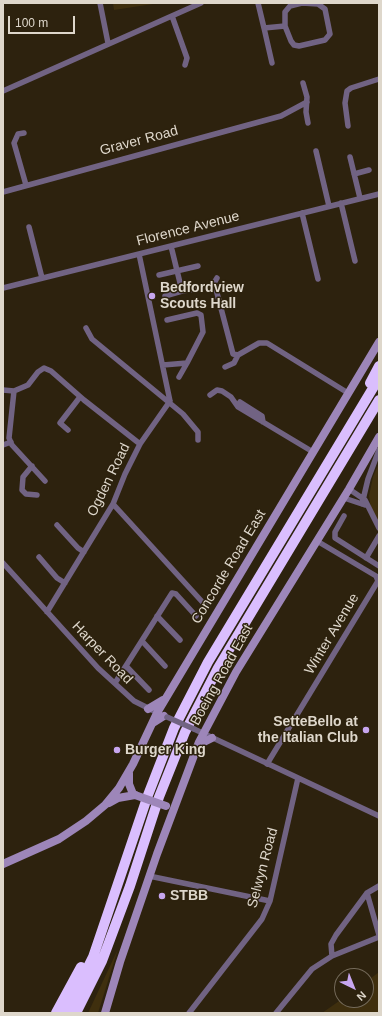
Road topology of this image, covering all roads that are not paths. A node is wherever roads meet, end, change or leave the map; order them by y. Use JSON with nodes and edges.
{"nodes":[{"id":1,"x":100,"y":3,"type":"edge"},
{"id":2,"x":201,"y":3,"type":"edge"},
{"id":3,"x":258,"y":3,"type":"edge"},
{"id":4,"x":172,"y":16,"type":"junction"},
{"id":5,"x":285,"y":26,"type":"junction"},
{"id":6,"x":264,"y":28,"type":"junction"},
{"id":7,"x":108,"y":43,"type":"junction"},
{"id":8,"x":272,"y":63,"type":"dead end"},
{"id":9,"x":185,"y":65,"type":"dead end"},
{"id":10,"x":379,"y":79,"type":"edge"},
{"id":11,"x":303,"y":83,"type":"dead end"},
{"id":12,"x":3,"y":91,"type":"edge"},
{"id":13,"x":307,"y":102,"type":"junction"},
{"id":14,"x":308,"y":122,"type":"dead end"},
{"id":15,"x":348,"y":126,"type":"dead end"},
{"id":16,"x":24,"y":133,"type":"dead end"},
{"id":17,"x":316,"y":151,"type":"dead end"},
{"id":18,"x":350,"y":157,"type":"dead end"},
{"id":19,"x":369,"y":170,"type":"dead end"},
{"id":20,"x":354,"y":174,"type":"junction"},
{"id":21,"x":26,"y":185,"type":"junction"},
{"id":22,"x":3,"y":192,"type":"edge"},
{"id":23,"x":379,"y":194,"type":"edge"},
{"id":24,"x":360,"y":198,"type":"junction"},
{"id":25,"x":341,"y":203,"type":"junction"},
{"id":26,"x":329,"y":206,"type":"junction"},
{"id":27,"x":302,"y":213,"type":"junction"},
{"id":28,"x":29,"y":227,"type":"dead end"},
{"id":29,"x":171,"y":246,"type":"junction"},
{"id":30,"x":139,"y":254,"type":"junction"},
{"id":31,"x":356,"y":261,"type":"dead end"},
{"id":32,"x":198,"y":266,"type":"dead end"},
{"id":33,"x":177,"y":270,"type":"junction"},
{"id":34,"x":159,"y":276,"type":"dead end"},
{"id":35,"x":42,"y":278,"type":"junction"},
{"id":36,"x":216,"y":278,"type":"dead end"},
{"id":37,"x":318,"y":279,"type":"dead end"},
{"id":38,"x":3,"y":288,"type":"edge"},
{"id":39,"x":202,"y":288,"type":"dead end"},
{"id":40,"x":182,"y":291,"type":"junction"},
{"id":41,"x":165,"y":296,"type":"dead end"},
{"id":42,"x":167,"y":320,"type":"dead end"},
{"id":43,"x":86,"y":328,"type":"dead end"},
{"id":44,"x":379,"y":342,"type":"edge"},
{"id":45,"x":238,"y":355,"type":"junction"},
{"id":46,"x":187,"y":363,"type":"junction"},
{"id":47,"x":163,"y":365,"type":"junction"},
{"id":48,"x":379,"y":366,"type":"edge"},
{"id":49,"x":225,"y":367,"type":"dead end"},
{"id":50,"x":179,"y":377,"type":"dead end"},
{"id":51,"x":379,"y":378,"type":"edge"},
{"id":52,"x":3,"y":390,"type":"edge"},
{"id":53,"x":14,"y":391,"type":"junction"},
{"id":54,"x":348,"y":393,"type":"junction"},
{"id":55,"x":210,"y":395,"type":"dead end"},
{"id":56,"x":80,"y":397,"type":"junction"},
{"id":57,"x":379,"y":400,"type":"edge"},
{"id":58,"x":170,"y":401,"type":"junction"},
{"id":59,"x":240,"y":402,"type":"dead end"},
{"id":60,"x":379,"y":409,"type":"edge"},
{"id":61,"x":263,"y":422,"type":"junction"},
{"id":62,"x":68,"y":430,"type":"dead end"},
{"id":63,"x":379,"y":437,"type":"edge"},
{"id":64,"x":198,"y":440,"type":"dead end"},
{"id":65,"x":10,"y":442,"type":"junction"},
{"id":66,"x":140,"y":444,"type":"junction"},
{"id":67,"x":3,"y":445,"type":"edge"},
{"id":68,"x":379,"y":450,"type":"edge"},
{"id":69,"x":313,"y":452,"type":"junction"},
{"id":70,"x":342,"y":462,"type":"junction"},
{"id":71,"x":32,"y":466,"type":"junction"},
{"id":72,"x":319,"y":478,"type":"junction"},
{"id":73,"x":45,"y":481,"type":"dead end"},
{"id":74,"x":349,"y":489,"type":"junction"},
{"id":75,"x":36,"y":495,"type":"dead end"},
{"id":76,"x":344,"y":498,"type":"junction"},
{"id":77,"x":365,"y":503,"type":"junction"},
{"id":78,"x":113,"y":504,"type":"junction"},
{"id":79,"x":344,"y":516,"type":"dead end"},
{"id":80,"x":57,"y":525,"type":"dead end"},
{"id":81,"x":379,"y":528,"type":"edge"},
{"id":82,"x":379,"y":536,"type":"edge"},
{"id":83,"x":317,"y":541,"type":"junction"},
{"id":84,"x":84,"y":552,"type":"junction"},
{"id":85,"x":39,"y":557,"type":"dead end"},
{"id":86,"x":366,"y":558,"type":"junction"},
{"id":87,"x":3,"y":563,"type":"edge"},
{"id":88,"x":379,"y":566,"type":"edge"},
{"id":89,"x":65,"y":583,"type":"junction"},
{"id":90,"x":206,"y":606,"type":"dead end"},
{"id":91,"x":47,"y":612,"type":"junction"},
{"id":92,"x":157,"y":616,"type":"junction"},
{"id":93,"x":196,"y":616,"type":"dead end"},
{"id":94,"x":180,"y":640,"type":"dead end"},
{"id":95,"x":142,"y":641,"type":"junction"},
{"id":96,"x":126,"y":666,"type":"junction"},
{"id":97,"x":165,"y":666,"type":"dead end"},
{"id":98,"x":115,"y":683,"type":"junction"},
{"id":99,"x":149,"y":690,"type":"dead end"},
{"id":100,"x":166,"y":698,"type":"junction"},
{"id":101,"x":148,"y":708,"type":"junction"},
{"id":102,"x":164,"y":716,"type":"junction"},
{"id":103,"x":152,"y":724,"type":"junction"},
{"id":104,"x":200,"y":730,"type":"junction"},
{"id":105,"x":212,"y":738,"type":"junction"},
{"id":106,"x":198,"y":744,"type":"junction"},
{"id":107,"x":267,"y":764,"type":"junction"},
{"id":108,"x":129,"y":773,"type":"junction"},
{"id":109,"x":298,"y":778,"type":"junction"},
{"id":110,"x":134,"y":795,"type":"junction"},
{"id":111,"x":176,"y":801,"type":"junction"},
{"id":112,"x":105,"y":805,"type":"junction"},
{"id":113,"x":167,"y":806,"type":"junction"},
{"id":114,"x":379,"y":816,"type":"edge"},
{"id":115,"x":162,"y":839,"type":"junction"},
{"id":116,"x":3,"y":864,"type":"edge"},
{"id":117,"x":149,"y":876,"type":"junction"},
{"id":118,"x":119,"y":882,"type":"junction"},
{"id":119,"x":379,"y":886,"type":"edge"},
{"id":120,"x":367,"y":893,"type":"junction"},
{"id":121,"x":270,"y":901,"type":"junction"},
{"id":122,"x":379,"y":936,"type":"edge"},
{"id":123,"x":332,"y":956,"type":"junction"},
{"id":124,"x":56,"y":1013,"type":"edge"},
{"id":125,"x":65,"y":1013,"type":"edge"},
{"id":126,"x":76,"y":1013,"type":"edge"},
{"id":127,"x":105,"y":1013,"type":"edge"},
{"id":128,"x":189,"y":1013,"type":"edge"},
{"id":129,"x":276,"y":1013,"type":"edge"}],
"edges":[{"from":1,"to":7,"type":"street"},
{"from":2,"to":4,"type":"street"},
{"from":3,"to":6,"type":"street"},
{"from":4,"to":7,"type":"street"},
{"from":4,"to":9,"type":"street"},
{"from":5,"to":5,"type":"street"},
{"from":5,"to":6,"type":"street"},
{"from":6,"to":8,"type":"street"},
{"from":7,"to":12,"type":"street"},
{"from":10,"to":15,"type":"street"},
{"from":11,"to":13,"type":"street"},
{"from":13,"to":14,"type":"street"},
{"from":13,"to":21,"type":"street","name":"Graver Road"},
{"from":16,"to":21,"type":"street"},
{"from":17,"to":26,"type":"street"},
{"from":18,"to":20,"type":"street"},
{"from":19,"to":20,"type":"street"},
{"from":20,"to":24,"type":"street"},
{"from":21,"to":22,"type":"street","name":"Graver Road"},
{"from":23,"to":24,"type":"street","name":"Florence Avenue"},
{"from":24,"to":25,"type":"street","name":"Florence Avenue"},
{"from":25,"to":26,"type":"street","name":"Florence Avenue"},
{"from":25,"to":31,"type":"street"},
{"from":26,"to":27,"type":"street","name":"Florence Avenue"},
{"from":27,"to":29,"type":"street","name":"Florence Avenue"},
{"from":27,"to":37,"type":"street"},
{"from":28,"to":35,"type":"street"},
{"from":29,"to":30,"type":"street","name":"Florence Avenue"},
{"from":29,"to":33,"type":"street"},
{"from":30,"to":35,"type":"street","name":"Florence Avenue"},
{"from":30,"to":47,"type":"street"},
{"from":32,"to":33,"type":"street"},
{"from":33,"to":34,"type":"street"},
{"from":33,"to":40,"type":"street"},
{"from":35,"to":38,"type":"street","name":"Florence Avenue"},
{"from":36,"to":45,"type":"street"},
{"from":39,"to":40,"type":"street"},
{"from":40,"to":41,"type":"street"},
{"from":42,"to":46,"type":"street"},
{"from":43,"to":58,"type":"street"},
{"from":44,"to":54,"type":"main road","name":"Concorde Road East"},
{"from":45,"to":49,"type":"street"},
{"from":45,"to":54,"type":"street"},
{"from":46,"to":47,"type":"street"},
{"from":46,"to":50,"type":"street"},
{"from":47,"to":58,"type":"street"},
{"from":48,"to":72,"type":"highway"},
{"from":51,"to":72,"type":"highway"},
{"from":52,"to":53,"type":"street"},
{"from":53,"to":56,"type":"street"},
{"from":53,"to":65,"type":"street"},
{"from":54,"to":69,"type":"main road","name":"Concorde Road East"},
{"from":55,"to":61,"type":"street"},
{"from":56,"to":62,"type":"street"},
{"from":56,"to":66,"type":"street"},
{"from":57,"to":70,"type":"highway"},
{"from":58,"to":64,"type":"street"},
{"from":58,"to":66,"type":"street","name":"Ogden Road"},
{"from":59,"to":61,"type":"street"},
{"from":60,"to":70,"type":"highway"},
{"from":61,"to":69,"type":"street"},
{"from":63,"to":74,"type":"main road","name":"Boeing Road East"},
{"from":65,"to":67,"type":"street"},
{"from":65,"to":71,"type":"street"},
{"from":66,"to":78,"type":"street","name":"Ogden Road"},
{"from":68,"to":77,"type":"street"},
{"from":69,"to":100,"type":"main road","name":"Concorde Road East"},
{"from":70,"to":126,"type":"highway"},
{"from":71,"to":73,"type":"street"},
{"from":71,"to":75,"type":"street"},
{"from":72,"to":118,"type":"highway"},
{"from":74,"to":76,"type":"main road","name":"Boeing Road East"},
{"from":74,"to":77,"type":"street"},
{"from":76,"to":77,"type":"street"},
{"from":76,"to":83,"type":"main road","name":"Boeing Road East"},
{"from":77,"to":81,"type":"street"},
{"from":78,"to":84,"type":"street","name":"Ogden Road"},
{"from":78,"to":90,"type":"street"},
{"from":79,"to":86,"type":"street"},
{"from":80,"to":84,"type":"street"},
{"from":82,"to":86,"type":"street"},
{"from":83,"to":104,"type":"main road","name":"Boeing Road East"},
{"from":83,"to":107,"type":"street","name":"Winter Avenue"},
{"from":84,"to":89,"type":"street","name":"Ogden Road"},
{"from":85,"to":89,"type":"street"},
{"from":86,"to":88,"type":"street"},
{"from":87,"to":91,"type":"street","name":"Harper Road"},
{"from":89,"to":91,"type":"street","name":"Ogden Road"},
{"from":91,"to":98,"type":"street","name":"Harper Road"},
{"from":92,"to":93,"type":"street"},
{"from":92,"to":94,"type":"street"},
{"from":92,"to":95,"type":"street"},
{"from":95,"to":96,"type":"street"},
{"from":95,"to":97,"type":"street"},
{"from":96,"to":98,"type":"street"},
{"from":96,"to":99,"type":"street"},
{"from":98,"to":101,"type":"street","name":"Harper Road"},
{"from":100,"to":101,"type":"main road"},
{"from":100,"to":102,"type":"main road","name":"Concorde Road East"},
{"from":101,"to":102,"type":"street","name":"Harper Road"},
{"from":101,"to":103,"type":"main road"},
{"from":102,"to":103,"type":"main road","name":"Concorde Road East"},
{"from":102,"to":104,"type":"street","name":"Harper Road","bridge":true},
{"from":103,"to":108,"type":"main road","name":"Concorde Road East"},
{"from":104,"to":105,"type":"street","name":"Harper Road"},
{"from":104,"to":106,"type":"main road","name":"Boeing Road East"},
{"from":105,"to":106,"type":"main road"},
{"from":105,"to":107,"type":"street","name":"Harper Road"},
{"from":106,"to":111,"type":"main road","name":"Boeing Road East"},
{"from":107,"to":109,"type":"street","name":"Harper Road"},
{"from":108,"to":110,"type":"main road"},
{"from":108,"to":112,"type":"main road","name":"Concorde Road East"},
{"from":109,"to":114,"type":"street","name":"Harper Road"},
{"from":109,"to":121,"type":"street","name":"Selwyn Road"},
{"from":110,"to":112,"type":"main road"},
{"from":110,"to":113,"type":"main road","bridge":true},
{"from":111,"to":113,"type":"main road"},
{"from":111,"to":115,"type":"main road","name":"Boeing Road East"},
{"from":112,"to":116,"type":"main road"},
{"from":113,"to":115,"type":"main road"},
{"from":115,"to":117,"type":"main road","name":"Boeing Road East"},
{"from":117,"to":121,"type":"street"},
{"from":117,"to":127,"type":"main road","name":"Boeing Road East"},
{"from":118,"to":124,"type":"highway"},
{"from":118,"to":125,"type":"highway"},
{"from":119,"to":120,"type":"street"},
{"from":120,"to":122,"type":"street"},
{"from":120,"to":123,"type":"street"},
{"from":121,"to":128,"type":"street","name":"Selwyn Road"},
{"from":122,"to":123,"type":"street"},
{"from":123,"to":129,"type":"street"}]}
